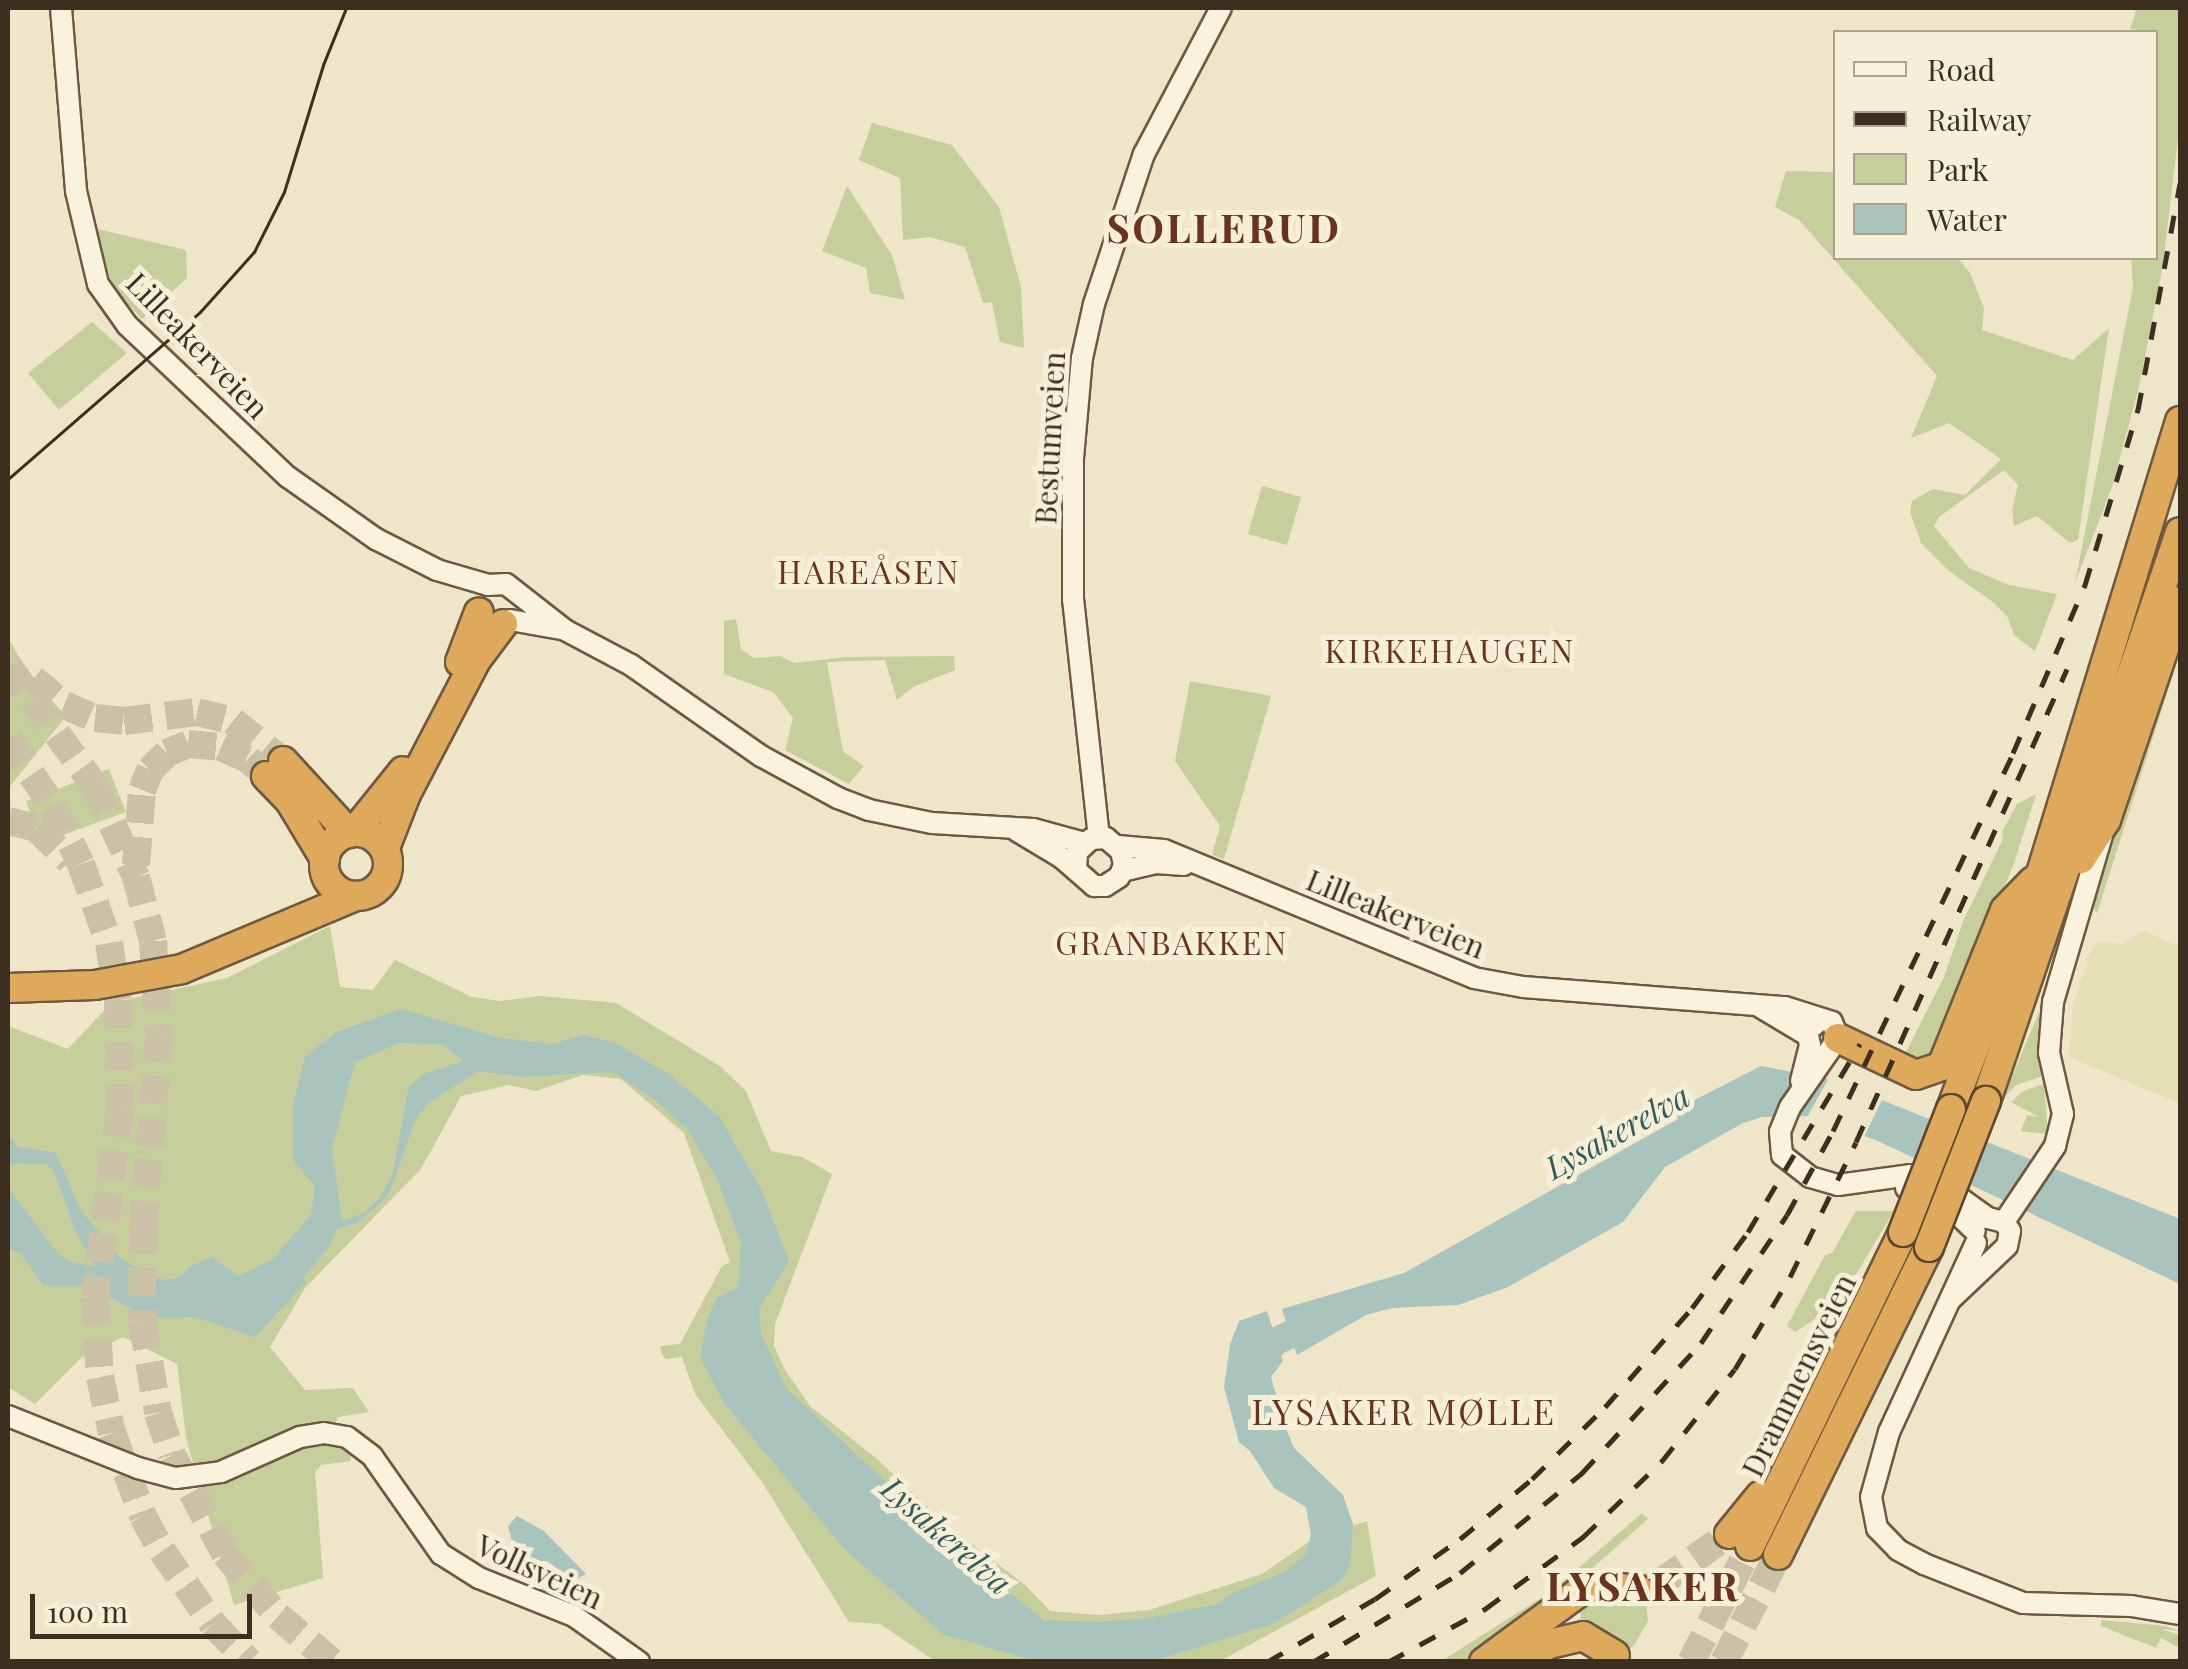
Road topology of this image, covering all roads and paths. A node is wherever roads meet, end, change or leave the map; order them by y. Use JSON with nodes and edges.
{"nodes":[{"id":1,"x":61,"y":8,"type":"edge"},
{"id":2,"x":1220,"y":8,"type":"edge"},
{"id":3,"x":2180,"y":421,"type":"edge"},
{"id":4,"x":2180,"y":532,"type":"edge"},
{"id":5,"x":517,"y":595,"type":"junction"},
{"id":6,"x":2180,"y":601,"type":"edge"},
{"id":7,"x":491,"y":609,"type":"junction"},
{"id":8,"x":565,"y":630,"type":"junction"},
{"id":9,"x":2106,"y":820,"type":"junction"},
{"id":10,"x":1016,"y":830,"type":"junction"},
{"id":11,"x":352,"y":832,"type":"junction"},
{"id":12,"x":1100,"y":842,"type":"junction"},
{"id":13,"x":385,"y":848,"type":"junction"},
{"id":14,"x":1196,"y":865,"type":"junction"},
{"id":15,"x":1076,"y":870,"type":"junction"},
{"id":16,"x":1122,"y":871,"type":"junction"},
{"id":17,"x":323,"y":882,"type":"junction"},
{"id":18,"x":2049,"y":883,"type":"junction"},
{"id":19,"x":240,"y":943,"type":"junction"},
{"id":20,"x":8,"y":972,"type":"edge"},
{"id":21,"x":8,"y":988,"type":"edge"},
{"id":22,"x":1818,"y":1046,"type":"junction"},
{"id":23,"x":1987,"y":1234,"type":"junction"},
{"id":24,"x":8,"y":1416,"type":"edge"},
{"id":25,"x":1740,"y":1540,"type":"tunnel mouth"},
{"id":26,"x":1778,"y":1555,"type":"tunnel mouth"},
{"id":27,"x":1639,"y":1590,"type":"tunnel mouth"},
{"id":28,"x":2180,"y":1614,"type":"edge"},
{"id":29,"x":1615,"y":1655,"type":"dead end"},
{"id":30,"x":639,"y":1662,"type":"edge"},
{"id":31,"x":1484,"y":1662,"type":"edge"},
{"id":32,"x":1519,"y":1662,"type":"edge"}],
"edges":[{"from":1,"to":7,"type":"main road","name":"Lilleakerveien"},
{"from":2,"to":12,"type":"main road","name":"Bestumveien"},
{"from":3,"to":18,"type":"highway"},
{"from":4,"to":18,"type":"highway"},
{"from":5,"to":7,"type":"main road"},
{"from":5,"to":7,"type":"main road","name":"Lilleakerveien"},
{"from":5,"to":8,"type":"main road","name":"Lilleakerveien"},
{"from":6,"to":9,"type":"highway"},
{"from":7,"to":8,"type":"main road","name":"Lilleakerveien"},
{"from":7,"to":11,"type":"highway"},
{"from":7,"to":13,"type":"highway"},
{"from":8,"to":10,"type":"main road","name":"Lilleakerveien"},
{"from":9,"to":18,"type":"highway"},
{"from":9,"to":23,"type":"main road"},
{"from":10,"to":12,"type":"main road","name":"Lilleakerveien"},
{"from":10,"to":15,"type":"main road","name":"Lilleakerveien"},
{"from":11,"to":13,"type":"highway"},
{"from":11,"to":17,"type":"highway"},
{"from":11,"to":17,"type":"highway"},
{"from":12,"to":14,"type":"main road","name":"Lilleakerveien"},
{"from":12,"to":15,"type":"main road"},
{"from":12,"to":16,"type":"main road"},
{"from":13,"to":17,"type":"highway"},
{"from":14,"to":16,"type":"main road","name":"Lilleakerveien"},
{"from":14,"to":22,"type":"main road","name":"Lilleakerveien"},
{"from":15,"to":16,"type":"main road"},
{"from":17,"to":19,"type":"highway"},
{"from":18,"to":22,"type":"highway"},
{"from":18,"to":25,"type":"highway","name":"Drammensveien","bridge":true},
{"from":18,"to":26,"type":"highway","name":"Drammensveien","bridge":true},
{"from":19,"to":20,"type":"highway"},
{"from":19,"to":21,"type":"highway"},
{"from":22,"to":23,"type":"main road"},
{"from":23,"to":28,"type":"main road"},
{"from":24,"to":30,"type":"main road","name":"Vollsveien"},
{"from":27,"to":31,"type":"highway"},
{"from":29,"to":32,"type":"highway"}]}
